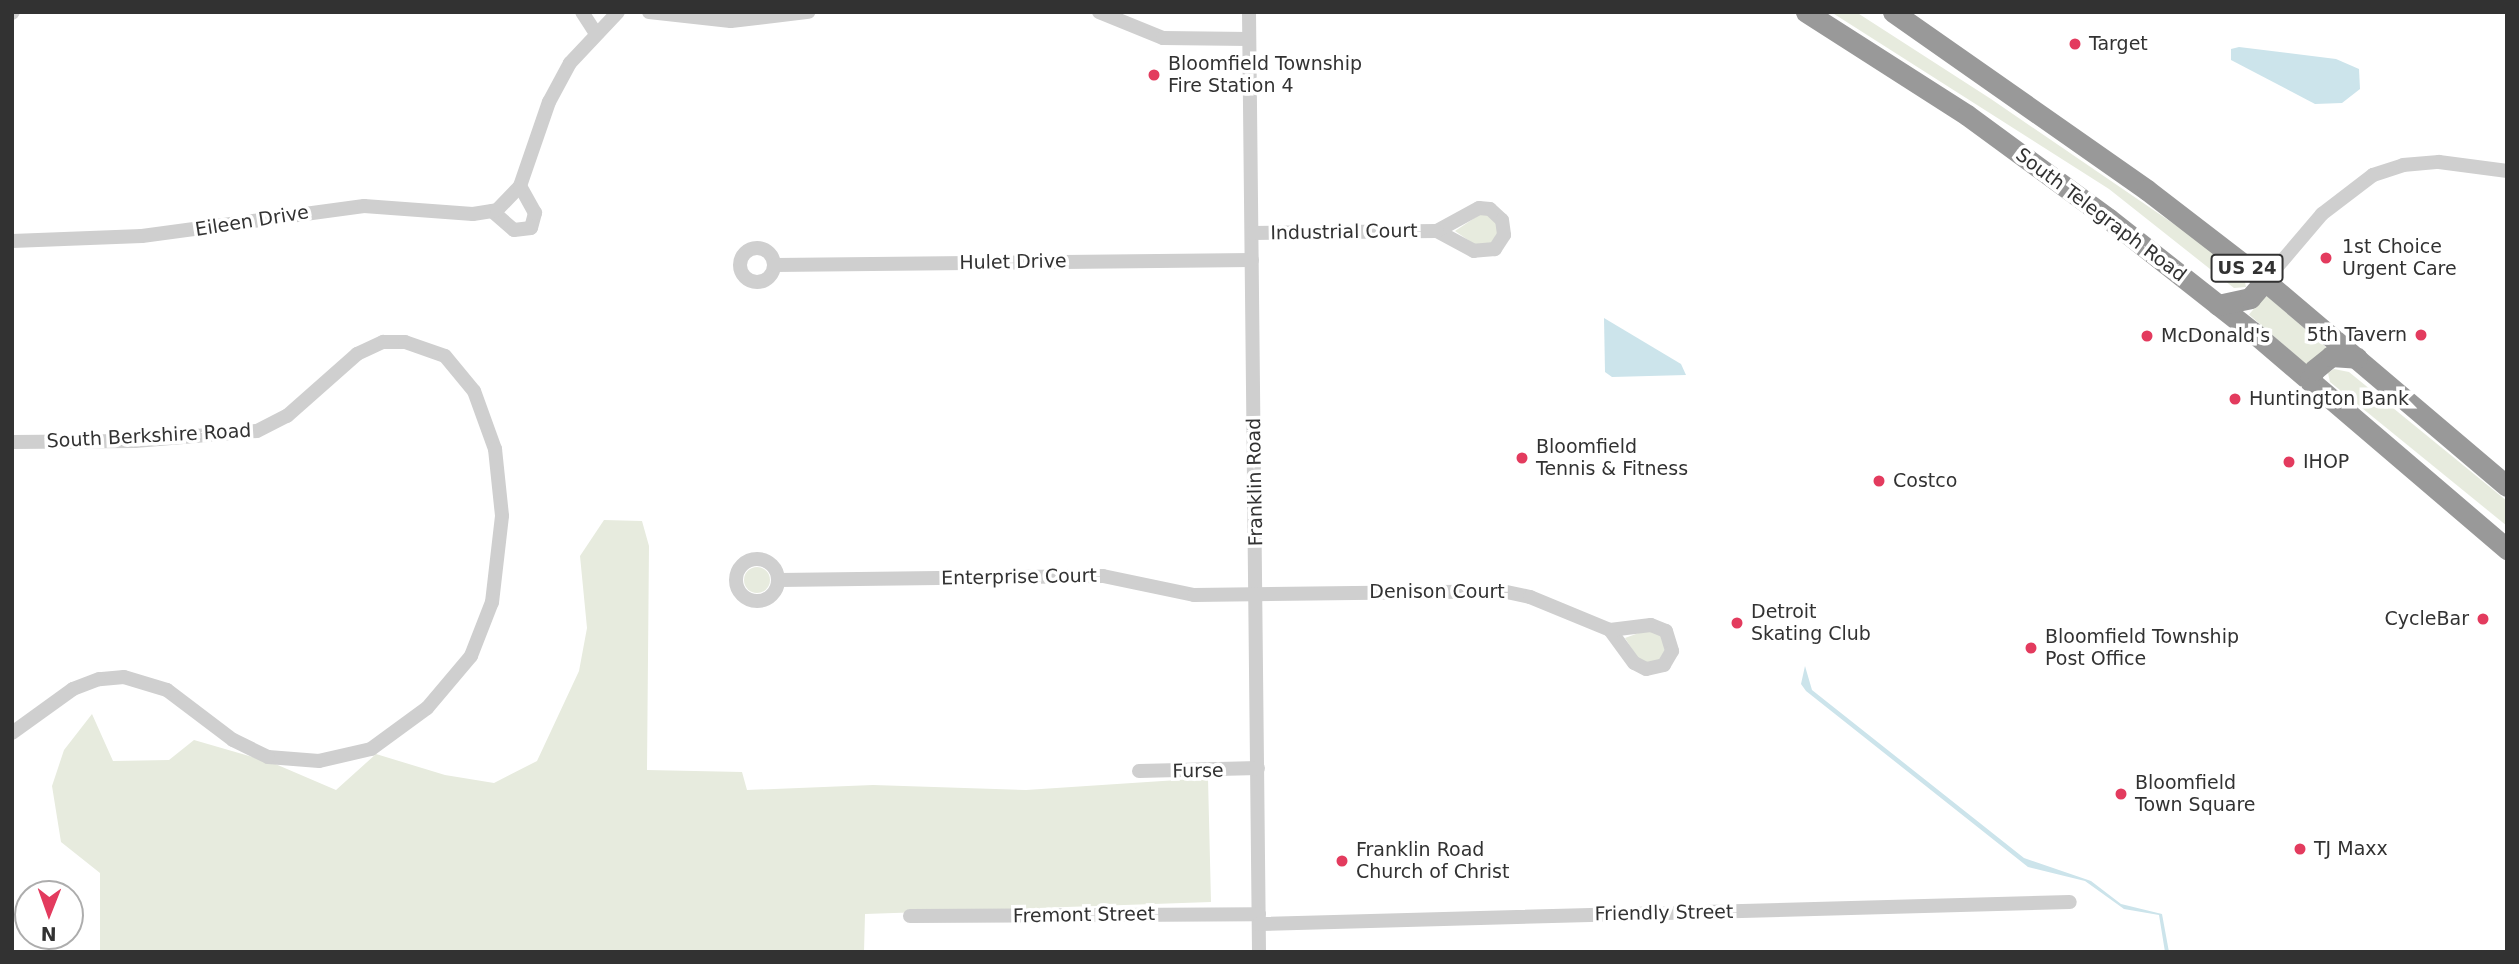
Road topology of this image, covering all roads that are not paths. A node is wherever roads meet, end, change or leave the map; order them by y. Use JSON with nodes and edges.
{"nodes":[{"id":1,"x":582,"y":12,"type":"edge"},
{"id":2,"x":618,"y":12,"type":"edge"},
{"id":3,"x":649,"y":12,"type":"edge"},
{"id":4,"x":808,"y":12,"type":"edge"},
{"id":5,"x":1099,"y":12,"type":"edge"},
{"id":6,"x":1249,"y":12,"type":"edge"},
{"id":7,"x":1806,"y":12,"type":"edge"},
{"id":8,"x":1893,"y":12,"type":"edge"},
{"id":9,"x":595,"y":32,"type":"junction"},
{"id":10,"x":1249,"y":39,"type":"junction"},
{"id":11,"x":2507,"y":171,"type":"edge"},
{"id":12,"x":520,"y":186,"type":"junction"},
{"id":13,"x":492,"y":211,"type":"junction"},
{"id":14,"x":1437,"y":231,"type":"dead end"},
{"id":15,"x":1252,"y":233,"type":"junction"},
{"id":16,"x":12,"y":241,"type":"edge"},
{"id":17,"x":1252,"y":260,"type":"junction"},
{"id":18,"x":775,"y":265,"type":"dead end"},
{"id":19,"x":2265,"y":281,"type":"junction"},
{"id":20,"x":2218,"y":305,"type":"junction"},
{"id":21,"x":2357,"y":358,"type":"junction"},
{"id":22,"x":2310,"y":380,"type":"junction"},
{"id":23,"x":12,"y":442,"type":"edge"},
{"id":24,"x":2507,"y":486,"type":"edge"},
{"id":25,"x":2507,"y":549,"type":"edge"},
{"id":26,"x":779,"y":580,"type":"dead end"},
{"id":27,"x":1257,"y":594,"type":"junction"},
{"id":28,"x":1610,"y":630,"type":"dead end"},
{"id":29,"x":12,"y":733,"type":"edge"},
{"id":30,"x":1258,"y":768,"type":"junction"},
{"id":31,"x":1139,"y":771,"type":"dead end"},
{"id":32,"x":2070,"y":902,"type":"dead end"},
{"id":33,"x":911,"y":916,"type":"dead end"},
{"id":34,"x":1259,"y":919,"type":"junction"},
{"id":35,"x":1259,"y":952,"type":"edge"}],
"edges":[{"from":1,"to":9,"type":"street"},
{"from":2,"to":9,"type":"street"},
{"from":3,"to":4,"type":"street"},
{"from":5,"to":10,"type":"street"},
{"from":6,"to":10,"type":"street","name":"Franklin Road"},
{"from":7,"to":20,"type":"highway","name":"South Telegraph Road","number":"US 24"},
{"from":8,"to":19,"type":"highway","number":"US 24"},
{"from":9,"to":12,"type":"street"},
{"from":10,"to":15,"type":"street","name":"Franklin Road"},
{"from":11,"to":19,"type":"street"},
{"from":12,"to":13,"type":"street"},
{"from":12,"to":13,"type":"street"},
{"from":13,"to":16,"type":"street","name":"Eileen Drive"},
{"from":14,"to":15,"type":"street","name":"Industrial Court"},
{"from":15,"to":17,"type":"street","name":"Franklin Road"},
{"from":17,"to":18,"type":"street","name":"Hulet Drive"},
{"from":17,"to":27,"type":"street","name":"Franklin Road"},
{"from":19,"to":20,"type":"highway"},
{"from":19,"to":21,"type":"highway","number":"US 24"},
{"from":20,"to":22,"type":"highway","name":"South Telegraph Road","number":"US 24"},
{"from":21,"to":22,"type":"highway"},
{"from":21,"to":24,"type":"highway","number":"US 24"},
{"from":22,"to":25,"type":"highway","name":"South Telegraph Road","number":"US 24"},
{"from":23,"to":29,"type":"street","name":"South Berkshire Road"},
{"from":26,"to":27,"type":"street","name":"Enterprise Court"},
{"from":27,"to":28,"type":"street","name":"Denison Court"},
{"from":27,"to":30,"type":"street","name":"Franklin Road"},
{"from":30,"to":31,"type":"street","name":"Furse"},
{"from":30,"to":34,"type":"street","name":"Franklin Road"},
{"from":32,"to":34,"type":"street","name":"Friendly Street"},
{"from":33,"to":34,"type":"street","name":"Fremont Street"},
{"from":34,"to":35,"type":"street","name":"Franklin Road"}]}
